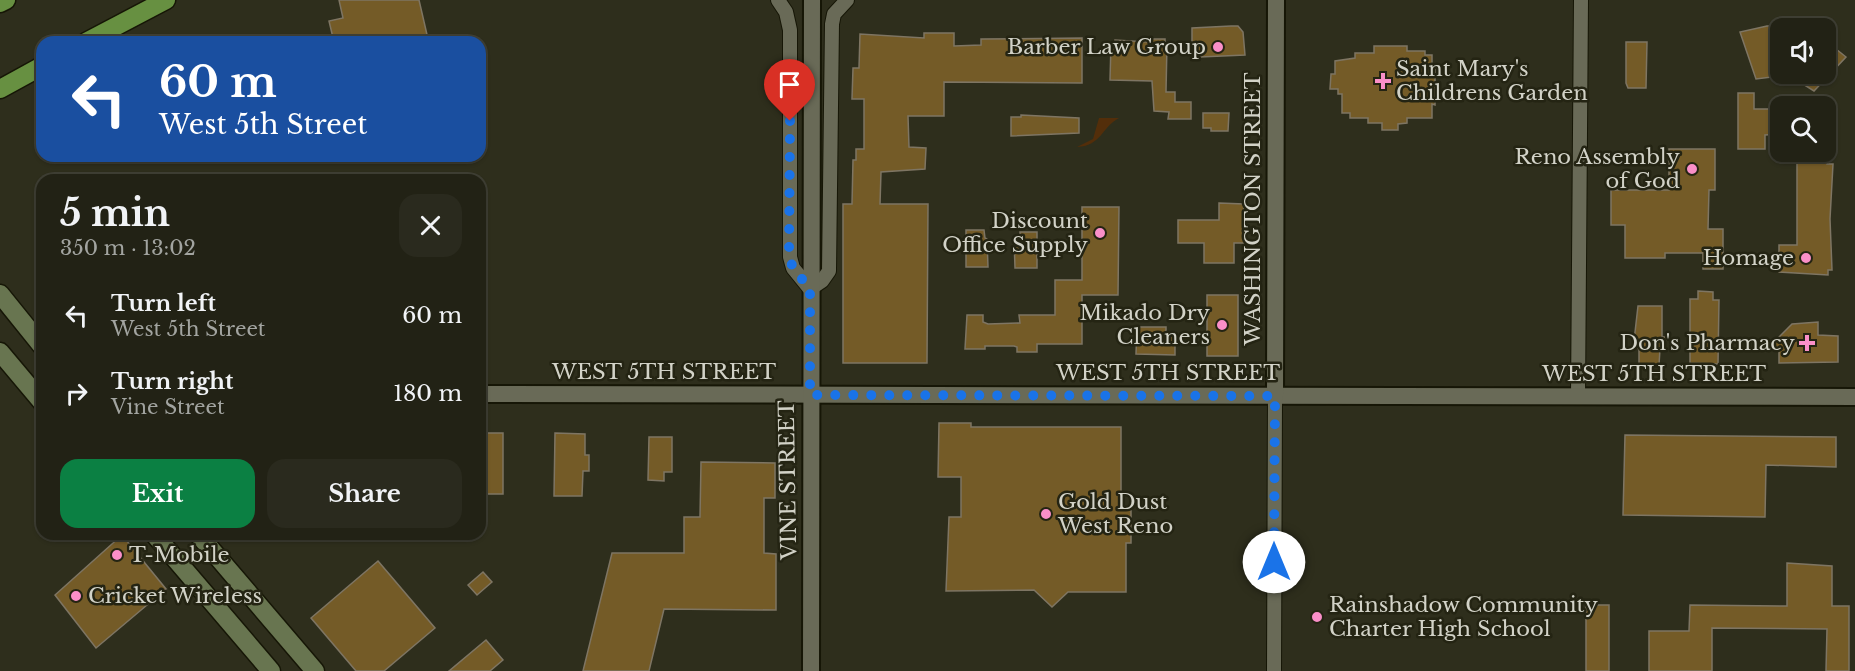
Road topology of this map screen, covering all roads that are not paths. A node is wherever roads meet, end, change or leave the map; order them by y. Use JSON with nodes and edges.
{"nodes":[{"id":1,"x":6,"y":0,"type":"edge"},
{"id":2,"x":166,"y":0,"type":"edge"},
{"id":3,"x":778,"y":0,"type":"edge"},
{"id":4,"x":812,"y":0,"type":"edge"},
{"id":5,"x":847,"y":0,"type":"edge"},
{"id":6,"x":1276,"y":0,"type":"edge"},
{"id":7,"x":1581,"y":0,"type":"edge"},
{"id":8,"x":0,"y":3,"type":"edge"},
{"id":9,"x":97,"y":36,"type":"edge"},
{"id":10,"x":36,"y":69,"type":"edge"},
{"id":11,"x":0,"y":89,"type":"edge"},
{"id":12,"x":810,"y":289,"type":"junction"},
{"id":13,"x":0,"y":294,"type":"edge"},
{"id":14,"x":36,"y":339,"type":"edge"},
{"id":15,"x":0,"y":352,"type":"edge"},
{"id":16,"x":486,"y":394,"type":"edge"},
{"id":17,"x":36,"y":395,"type":"edge"},
{"id":18,"x":810,"y":395,"type":"junction"},
{"id":19,"x":1275,"y":396,"type":"junction"},
{"id":20,"x":1578,"y":396,"type":"junction"},
{"id":21,"x":1855,"y":397,"type":"edge"},
{"id":22,"x":159,"y":540,"type":"edge"},
{"id":23,"x":203,"y":540,"type":"edge"},
{"id":24,"x":264,"y":611,"type":"junction"},
{"id":25,"x":237,"y":631,"type":"junction"},
{"id":26,"x":271,"y":671,"type":"edge"},
{"id":27,"x":315,"y":671,"type":"edge"},
{"id":28,"x":811,"y":671,"type":"edge"},
{"id":29,"x":1274,"y":671,"type":"edge"}],
"edges":[{"from":1,"to":8,"type":"highway"},
{"from":2,"to":9,"type":"highway"},
{"from":3,"to":12,"type":"street"},
{"from":4,"to":12,"type":"street","name":"VINE STREET"},
{"from":5,"to":12,"type":"street"},
{"from":6,"to":19,"type":"street","name":"WASHINGTON STREET"},
{"from":7,"to":20,"type":"street"},
{"from":10,"to":11,"type":"highway"},
{"from":12,"to":18,"type":"street","name":"VINE STREET"},
{"from":13,"to":14,"type":"main road"},
{"from":15,"to":17,"type":"main road"},
{"from":16,"to":18,"type":"street","name":"WEST 5TH STREET"},
{"from":18,"to":19,"type":"street","name":"WEST 5TH STREET"},
{"from":18,"to":28,"type":"street","name":"VINE STREET"},
{"from":19,"to":20,"type":"street","name":"WEST 5TH STREET"},
{"from":19,"to":29,"type":"street","name":"WASHINGTON STREET"},
{"from":20,"to":21,"type":"street","name":"WEST 5TH STREET"},
{"from":22,"to":25,"type":"main road"},
{"from":23,"to":24,"type":"main road"},
{"from":24,"to":25,"type":"main road"},
{"from":24,"to":27,"type":"main road"},
{"from":25,"to":26,"type":"main road"}]}
